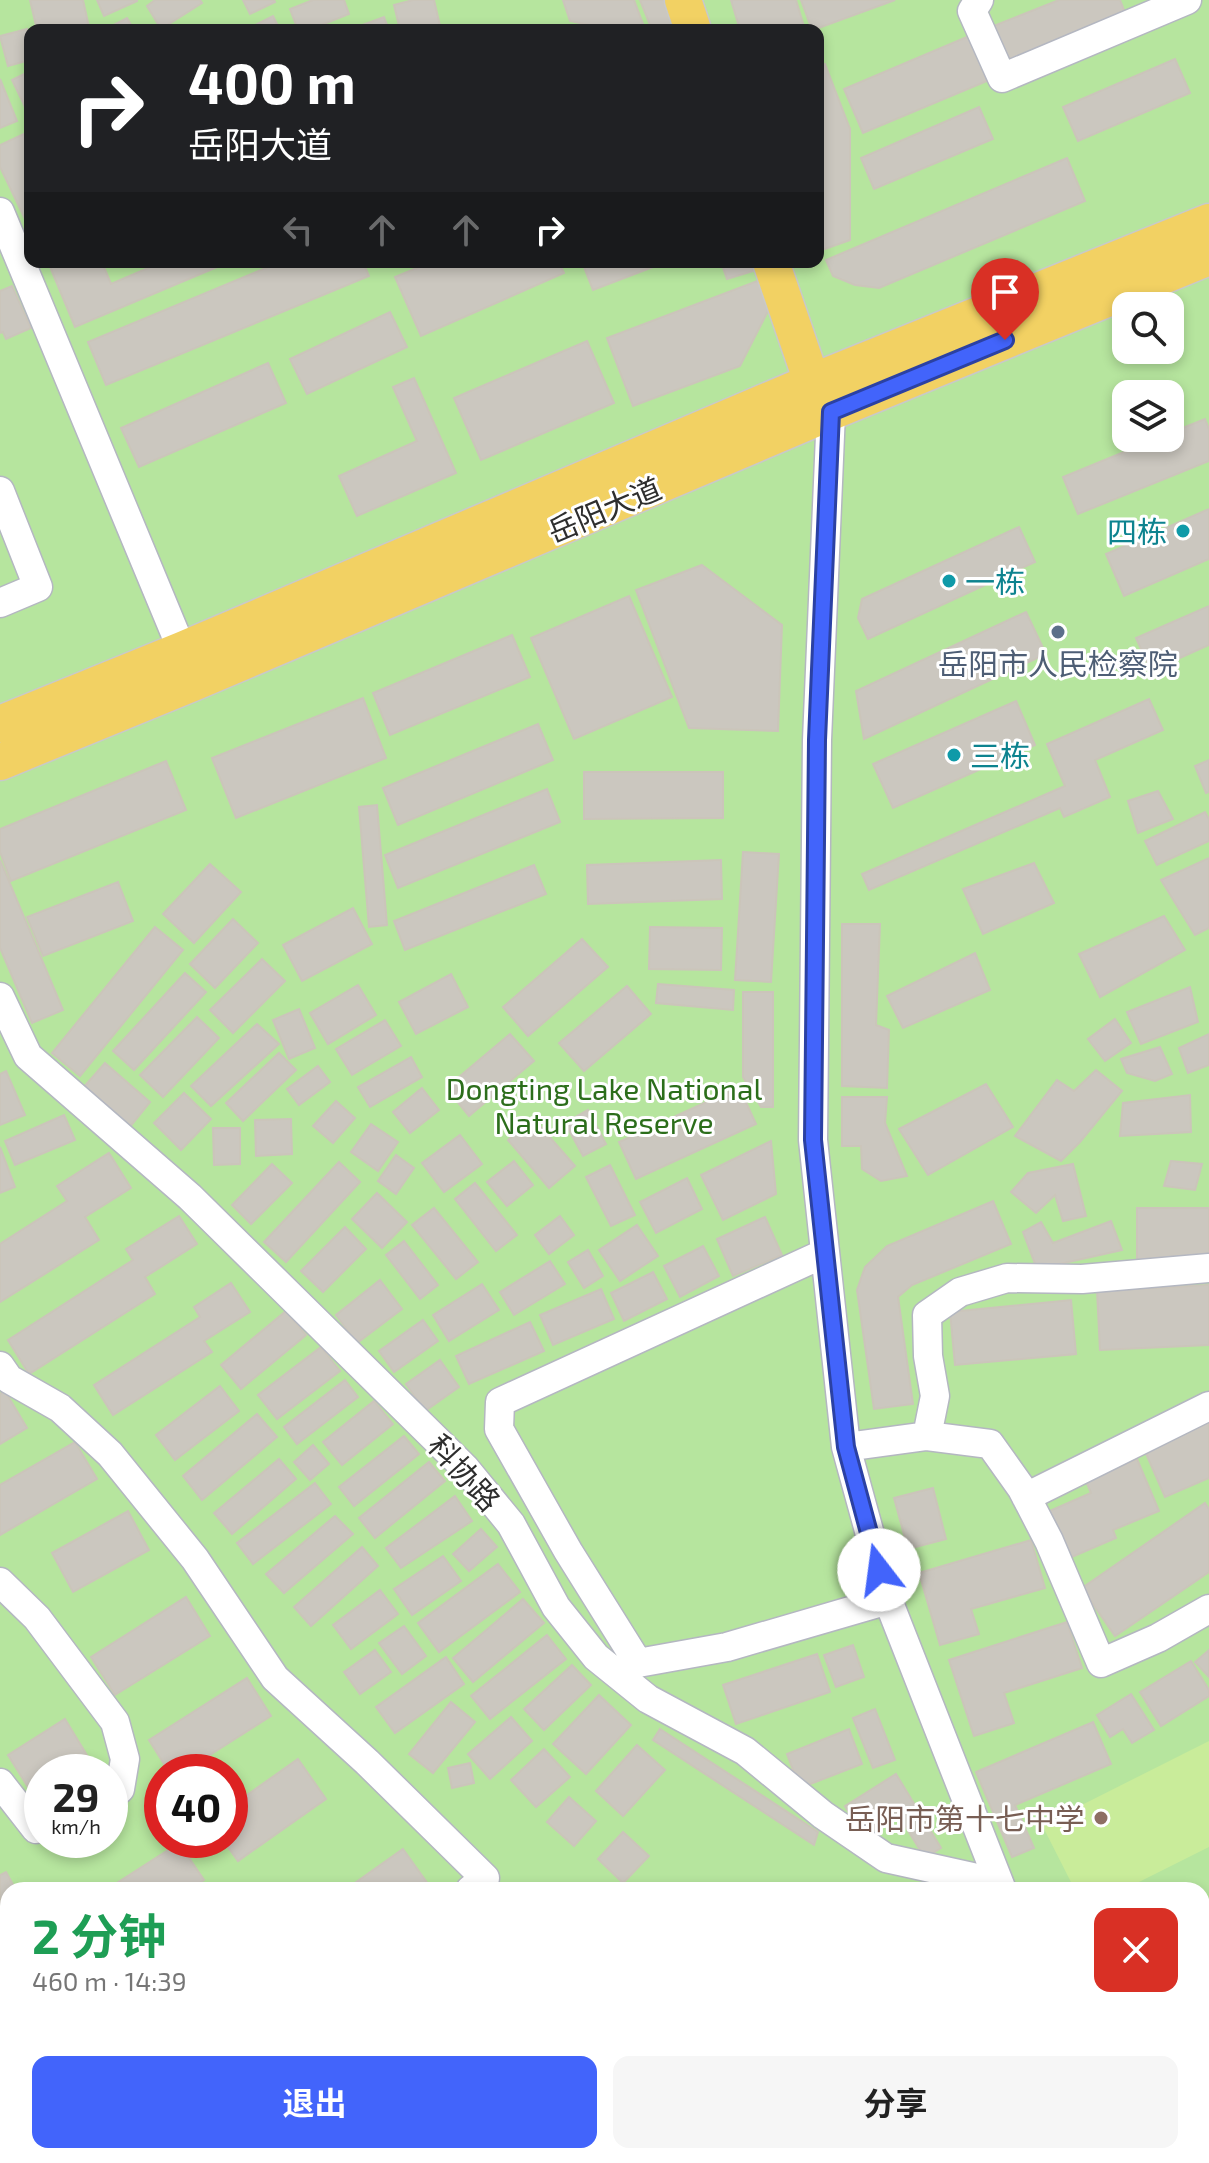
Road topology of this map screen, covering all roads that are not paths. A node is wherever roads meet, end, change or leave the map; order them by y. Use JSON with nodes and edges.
{"nodes":[{"id":1,"x":683,"y":0,"type":"edge"},
{"id":2,"x":704,"y":0,"type":"edge"},
{"id":3,"x":979,"y":0,"type":"edge"},
{"id":4,"x":1187,"y":0,"type":"edge"},
{"id":5,"x":691,"y":24,"type":"edge"},
{"id":6,"x":712,"y":24,"type":"edge"},
{"id":7,"x":0,"y":212,"type":"edge"},
{"id":8,"x":1209,"y":222,"type":"edge"},
{"id":9,"x":1209,"y":257,"type":"edge"},
{"id":10,"x":774,"y":268,"type":"edge"},
{"id":11,"x":793,"y":268,"type":"edge"},
{"id":12,"x":821,"y":379,"type":"junction"},
{"id":13,"x":831,"y":412,"type":"junction"},
{"id":14,"x":0,"y":491,"type":"edge"},
{"id":15,"x":0,"y":603,"type":"edge"},
{"id":16,"x":182,"y":650,"type":"junction"},
{"id":17,"x":0,"y":724,"type":"edge"},
{"id":18,"x":0,"y":762,"type":"edge"},
{"id":19,"x":0,"y":997,"type":"edge"},
{"id":20,"x":825,"y":1253,"type":"junction"},
{"id":21,"x":1209,"y":1268,"type":"edge"},
{"id":22,"x":0,"y":1366,"type":"edge"},
{"id":23,"x":1209,"y":1406,"type":"edge"},
{"id":24,"x":927,"y":1436,"type":"junction"},
{"id":25,"x":846,"y":1447,"type":"junction"},
{"id":26,"x":1026,"y":1497,"type":"junction"},
{"id":27,"x":0,"y":1582,"type":"edge"},
{"id":28,"x":888,"y":1600,"type":"junction"},
{"id":29,"x":1209,"y":1609,"type":"edge"},
{"id":30,"x":124,"y":1754,"type":"edge"},
{"id":31,"x":0,"y":1783,"type":"edge"},
{"id":32,"x":24,"y":1814,"type":"edge"},
{"id":33,"x":972,"y":1877,"type":"dead end"},
{"id":34,"x":480,"y":1882,"type":"edge"},
{"id":35,"x":999,"y":1882,"type":"edge"}],
"edges":[{"from":1,"to":5,"type":"main road"},
{"from":2,"to":6,"type":"main road"},
{"from":3,"to":4,"type":"street"},
{"from":7,"to":16,"type":"street"},
{"from":8,"to":12,"type":"main road","name":"岳阳大道"},
{"from":9,"to":13,"type":"main road","name":"岳阳大道"},
{"from":10,"to":12,"type":"main road"},
{"from":11,"to":12,"type":"main road"},
{"from":12,"to":13,"type":"main road"},
{"from":12,"to":16,"type":"main road","name":"岳阳大道"},
{"from":13,"to":18,"type":"main road","name":"岳阳大道"},
{"from":13,"to":20,"type":"street"},
{"from":14,"to":15,"type":"street"},
{"from":16,"to":17,"type":"main road","name":"岳阳大道"},
{"from":19,"to":33,"type":"street","name":"科协路"},
{"from":20,"to":25,"type":"street"},
{"from":20,"to":28,"type":"street"},
{"from":21,"to":24,"type":"street"},
{"from":22,"to":34,"type":"street"},
{"from":23,"to":26,"type":"street"},
{"from":24,"to":25,"type":"street"},
{"from":24,"to":26,"type":"street"},
{"from":25,"to":28,"type":"street"},
{"from":26,"to":29,"type":"street"},
{"from":27,"to":30,"type":"street"},
{"from":28,"to":35,"type":"street"},
{"from":31,"to":32,"type":"street"}]}
